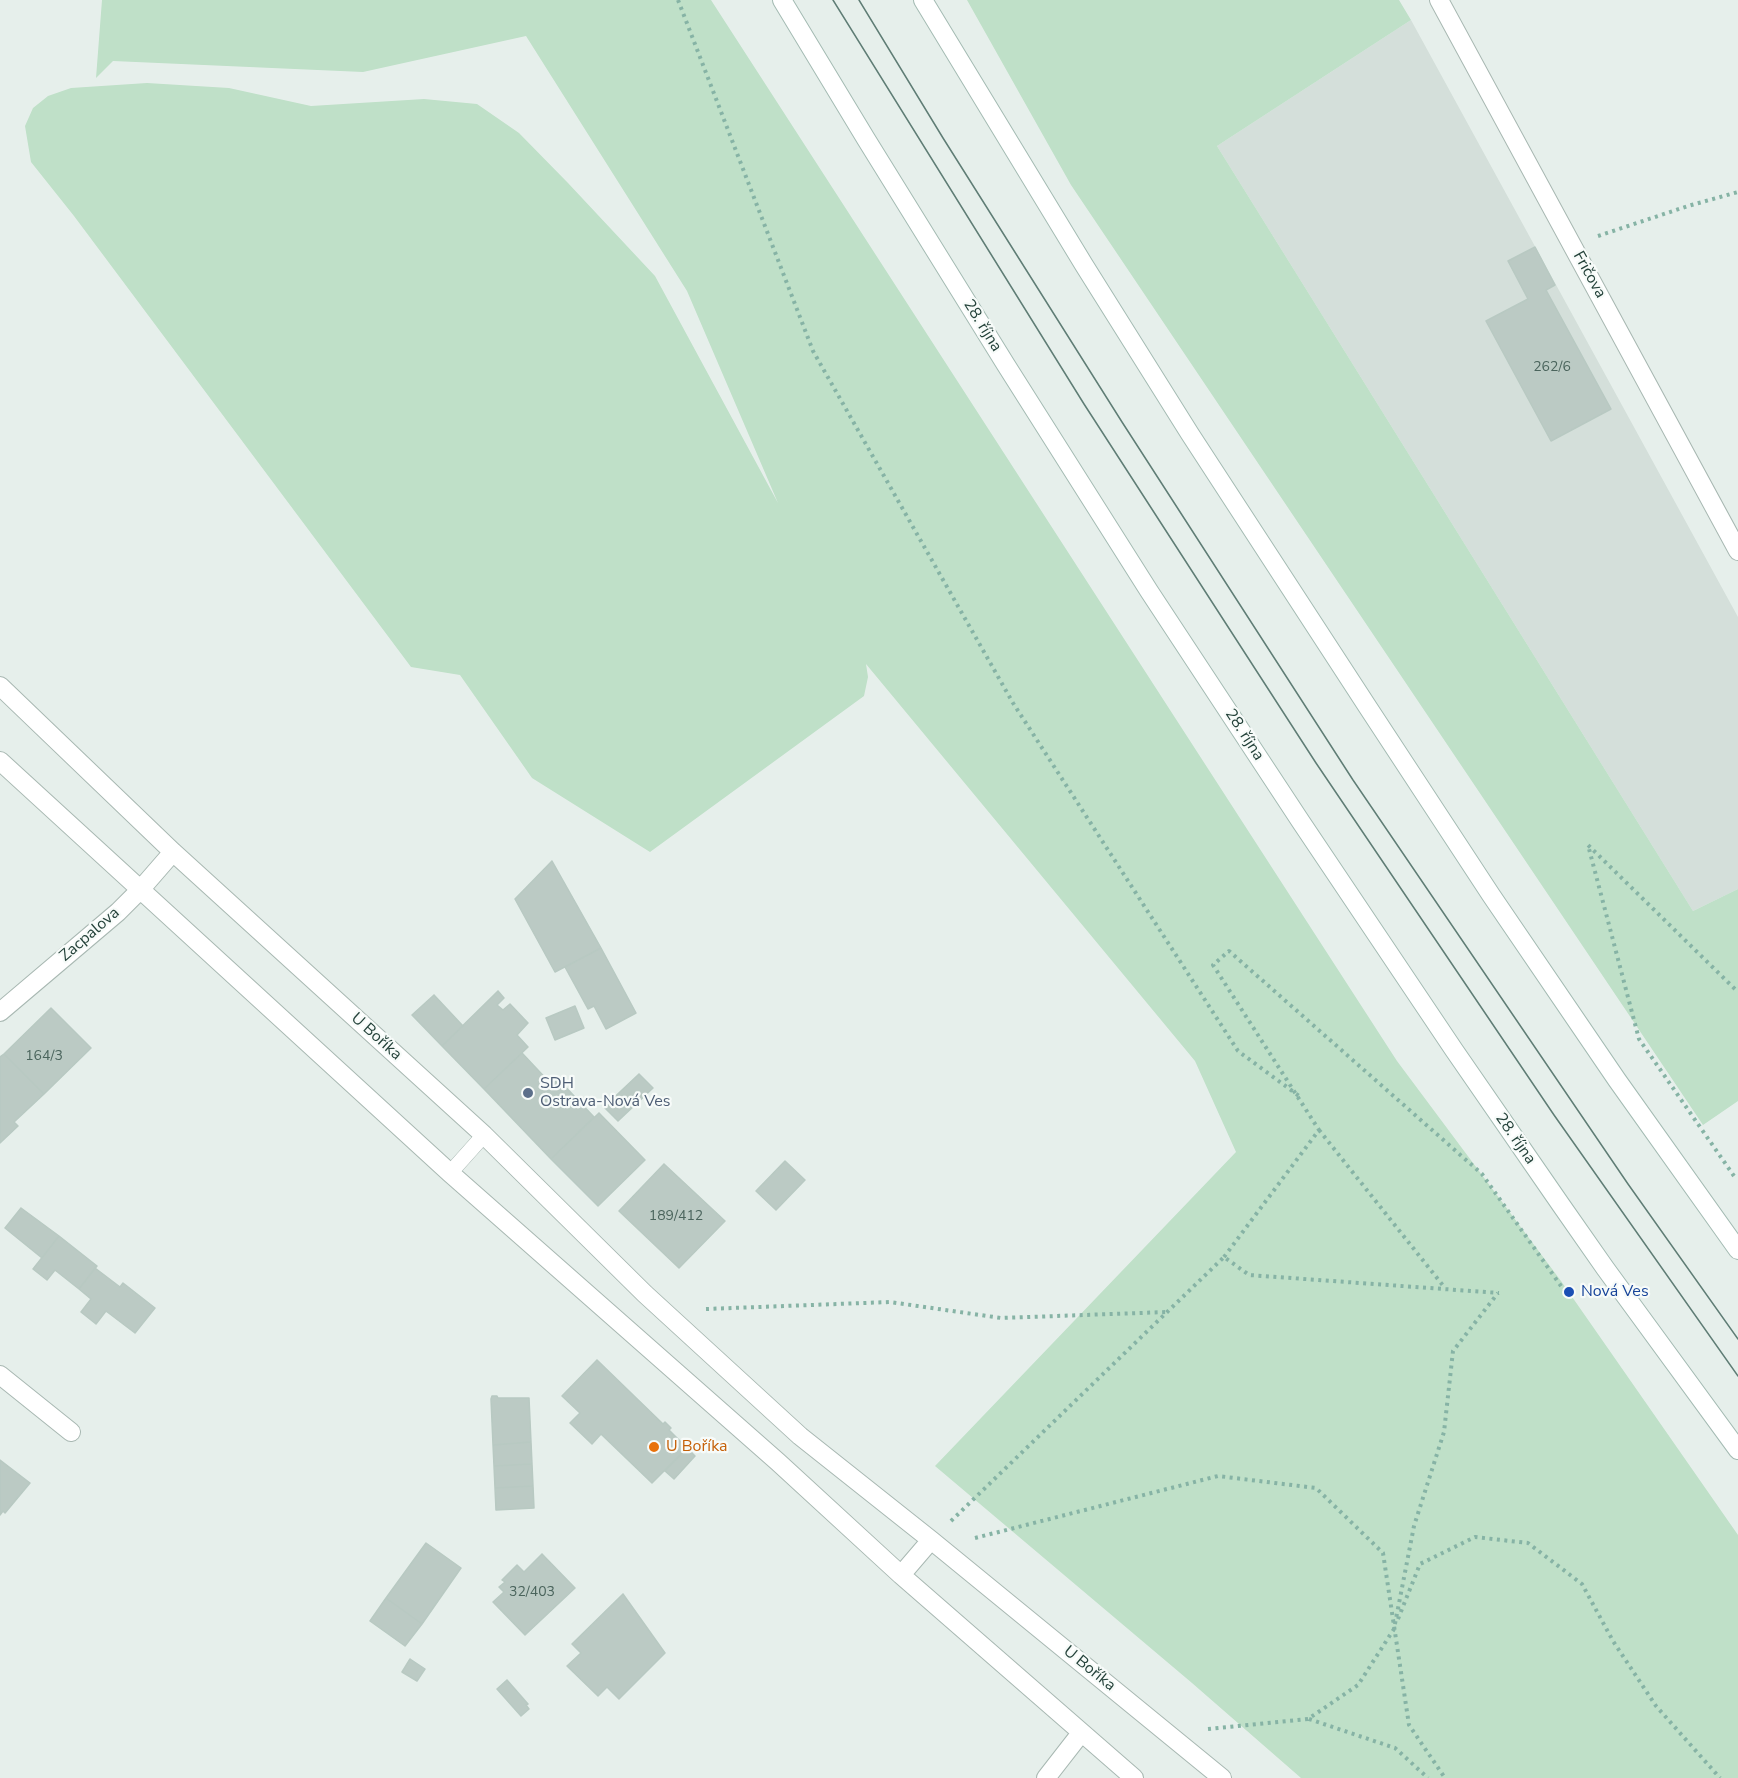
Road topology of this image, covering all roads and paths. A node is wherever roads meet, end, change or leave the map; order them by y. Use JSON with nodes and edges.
{"nodes":[{"id":1,"x":678,"y":0,"type":"edge"},
{"id":2,"x":782,"y":0,"type":"edge"},
{"id":3,"x":923,"y":0,"type":"edge"},
{"id":4,"x":1439,"y":0,"type":"edge"},
{"id":5,"x":1738,"y":192,"type":"edge"},
{"id":6,"x":1572,"y":245,"type":"junction"},
{"id":7,"x":1738,"y":551,"type":"edge"},
{"id":8,"x":0,"y":686,"type":"edge"},
{"id":9,"x":0,"y":761,"type":"edge"},
{"id":10,"x":173,"y":852,"type":"junction"},
{"id":11,"x":140,"y":890,"type":"junction"},
{"id":12,"x":1738,"y":992,"type":"edge"},
{"id":13,"x":0,"y":1012,"type":"edge"},
{"id":14,"x":1299,"y":1096,"type":"junction"},
{"id":15,"x":1319,"y":1130,"type":"junction"},
{"id":16,"x":484,"y":1135,"type":"junction"},
{"id":17,"x":450,"y":1173,"type":"junction"},
{"id":18,"x":1734,"y":1176,"type":"dead end"},
{"id":19,"x":1738,"y":1250,"type":"edge"},
{"id":20,"x":1224,"y":1257,"type":"junction"},
{"id":21,"x":1445,"y":1288,"type":"junction"},
{"id":22,"x":1568,"y":1296,"type":"dead end"},
{"id":23,"x":706,"y":1309,"type":"dead end"},
{"id":24,"x":1167,"y":1312,"type":"junction"},
{"id":25,"x":0,"y":1375,"type":"edge"},
{"id":26,"x":71,"y":1432,"type":"dead end"},
{"id":27,"x":1738,"y":1450,"type":"edge"},
{"id":28,"x":931,"y":1540,"type":"junction"},
{"id":29,"x":968,"y":1540,"type":"dead end"},
{"id":30,"x":901,"y":1575,"type":"junction"},
{"id":31,"x":1394,"y":1629,"type":"junction"},
{"id":32,"x":1308,"y":1719,"type":"junction"},
{"id":33,"x":1081,"y":1732,"type":"junction"},
{"id":34,"x":1167,"y":1732,"type":"junction"},
{"id":35,"x":1046,"y":1778,"type":"edge"},
{"id":36,"x":1134,"y":1778,"type":"edge"},
{"id":37,"x":1222,"y":1778,"type":"edge"},
{"id":38,"x":1428,"y":1778,"type":"edge"},
{"id":39,"x":1445,"y":1778,"type":"edge"},
{"id":40,"x":1720,"y":1778,"type":"edge"}],
"edges":[{"from":1,"to":14,"type":"path"},
{"from":2,"to":27,"type":"street","name":"28. října"},
{"from":3,"to":19,"type":"street"},
{"from":4,"to":6,"type":"street","name":"Fričova"},
{"from":5,"to":6,"type":"path"},
{"from":6,"to":7,"type":"street","name":"Fričova"},
{"from":8,"to":10,"type":"street","name":"U Boříka"},
{"from":9,"to":11,"type":"street"},
{"from":10,"to":11,"type":"street","name":"Zacpalova"},
{"from":10,"to":16,"type":"street","name":"U Boříka"},
{"from":11,"to":13,"type":"street","name":"Zacpalova"},
{"from":11,"to":17,"type":"street"},
{"from":12,"to":18,"type":"path"},
{"from":14,"to":15,"type":"path"},
{"from":14,"to":22,"type":"path"},
{"from":15,"to":20,"type":"path"},
{"from":15,"to":21,"type":"path"},
{"from":16,"to":17,"type":"lane"},
{"from":16,"to":28,"type":"street","name":"U Boříka"},
{"from":17,"to":30,"type":"street"},
{"from":20,"to":21,"type":"path"},
{"from":20,"to":24,"type":"path"},
{"from":21,"to":31,"type":"path"},
{"from":23,"to":24,"type":"path"},
{"from":24,"to":28,"type":"path"},
{"from":25,"to":26,"type":"street"},
{"from":28,"to":30,"type":"street"},
{"from":28,"to":34,"type":"street","name":"U Boříka"},
{"from":29,"to":31,"type":"path"},
{"from":30,"to":33,"type":"street"},
{"from":31,"to":32,"type":"path"},
{"from":31,"to":39,"type":"path"},
{"from":31,"to":40,"type":"path"},
{"from":32,"to":34,"type":"path"},
{"from":32,"to":38,"type":"path"},
{"from":33,"to":35,"type":"street"},
{"from":33,"to":36,"type":"street"},
{"from":34,"to":37,"type":"street","name":"U Boříka"}]}
